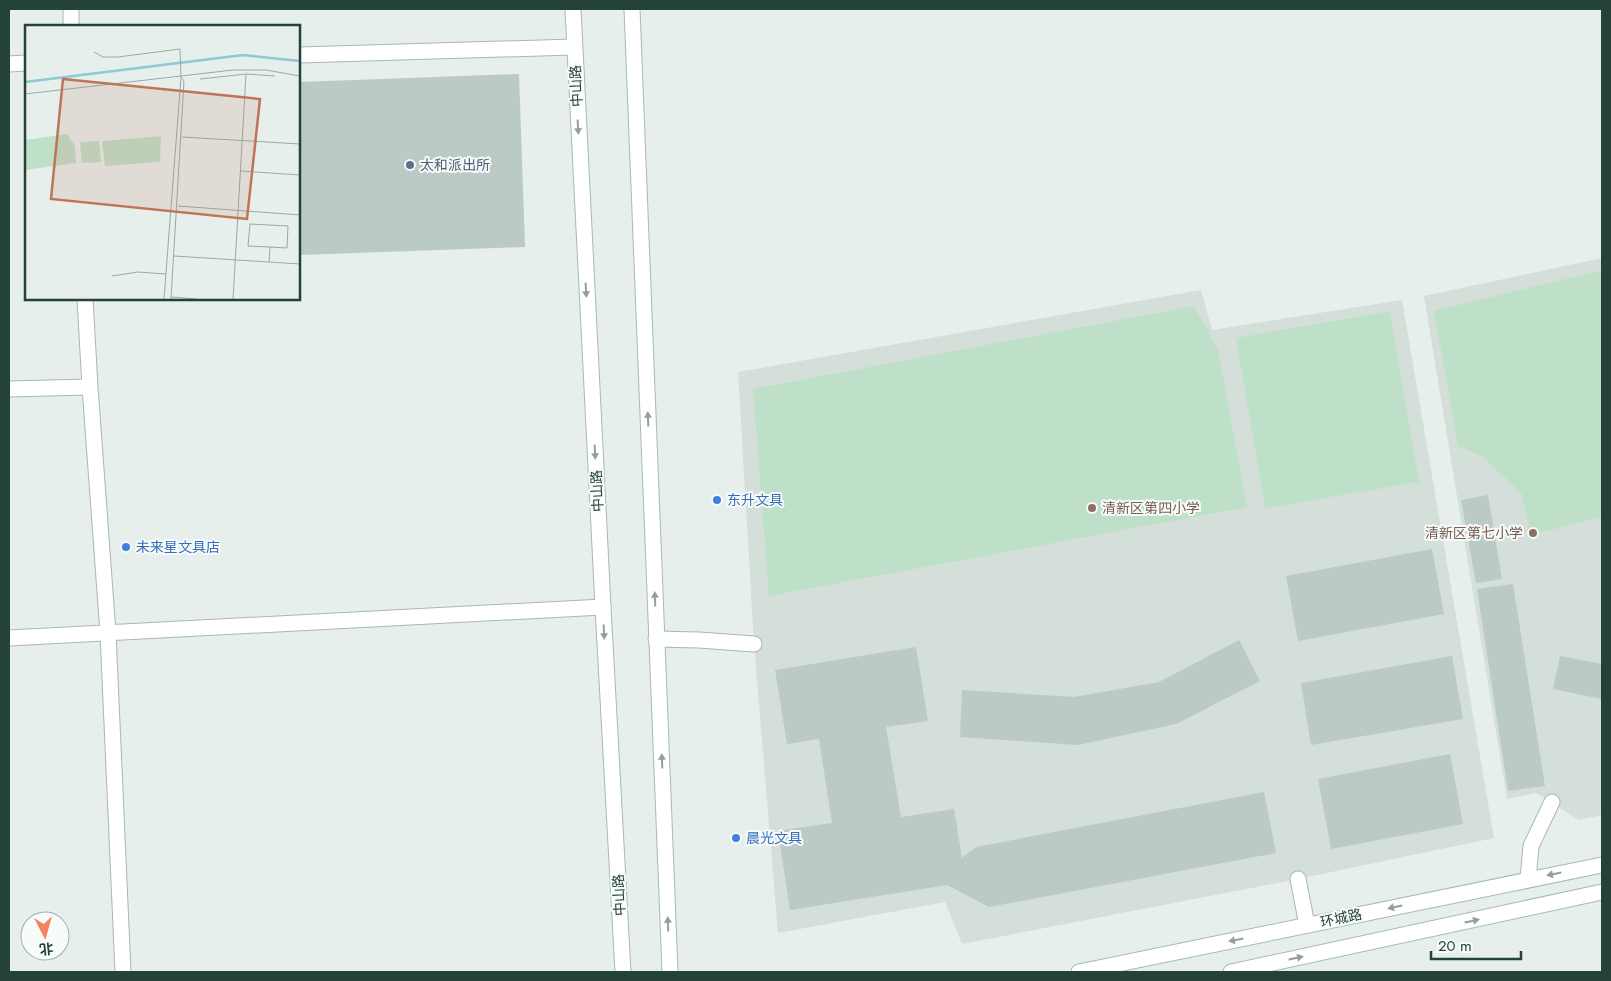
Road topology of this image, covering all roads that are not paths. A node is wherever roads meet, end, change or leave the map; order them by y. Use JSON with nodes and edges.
{"nodes":[{"id":1,"x":71,"y":9,"type":"edge"},
{"id":2,"x":573,"y":9,"type":"edge"},
{"id":3,"x":632,"y":9,"type":"edge"},
{"id":4,"x":71,"y":25,"type":"edge"},
{"id":5,"x":574,"y":47,"type":"junction"},
{"id":6,"x":300,"y":55,"type":"edge"},
{"id":7,"x":25,"y":63,"type":"edge"},
{"id":8,"x":9,"y":64,"type":"edge"},
{"id":9,"x":85,"y":300,"type":"edge"},
{"id":10,"x":90,"y":387,"type":"junction"},
{"id":11,"x":9,"y":389,"type":"edge"},
{"id":12,"x":602,"y":608,"type":"junction"},
{"id":13,"x":108,"y":634,"type":"junction"},
{"id":14,"x":9,"y":638,"type":"edge"},
{"id":15,"x":656,"y":639,"type":"junction"},
{"id":16,"x":754,"y":644,"type":"dead end"},
{"id":17,"x":1552,"y":802,"type":"dead end"},
{"id":18,"x":1602,"y":865,"type":"edge"},
{"id":19,"x":1298,"y":879,"type":"dead end"},
{"id":20,"x":1528,"y":880,"type":"junction"},
{"id":21,"x":1602,"y":892,"type":"edge"},
{"id":22,"x":1307,"y":925,"type":"junction"},
{"id":23,"x":123,"y":972,"type":"edge"},
{"id":24,"x":623,"y":972,"type":"edge"},
{"id":25,"x":670,"y":972,"type":"edge"},
{"id":26,"x":1079,"y":972,"type":"edge"},
{"id":27,"x":1231,"y":972,"type":"edge"}],
"edges":[{"from":1,"to":4,"type":"main road"},
{"from":2,"to":5,"type":"main road","name":"中山路"},
{"from":15,"to":3,"type":"main road","one_way":true},
{"from":5,"to":6,"type":"main road"},
{"from":5,"to":12,"type":"main road","name":"中山路","one_way":true},
{"from":7,"to":8,"type":"main road"},
{"from":9,"to":10,"type":"main road"},
{"from":10,"to":11,"type":"main road"},
{"from":10,"to":13,"type":"main road"},
{"from":12,"to":13,"type":"main road"},
{"from":12,"to":24,"type":"main road","name":"中山路","one_way":true},
{"from":13,"to":14,"type":"main road"},
{"from":13,"to":23,"type":"main road"},
{"from":15,"to":16,"type":"main road"},
{"from":25,"to":15,"type":"main road","one_way":true},
{"from":17,"to":20,"type":"main road"},
{"from":18,"to":20,"type":"main road","name":"环城路","one_way":true},
{"from":19,"to":22,"type":"main road"},
{"from":20,"to":22,"type":"main road","name":"环城路","one_way":true},
{"from":27,"to":21,"type":"main road","one_way":true},
{"from":22,"to":26,"type":"main road","name":"环城路","one_way":true}]}
